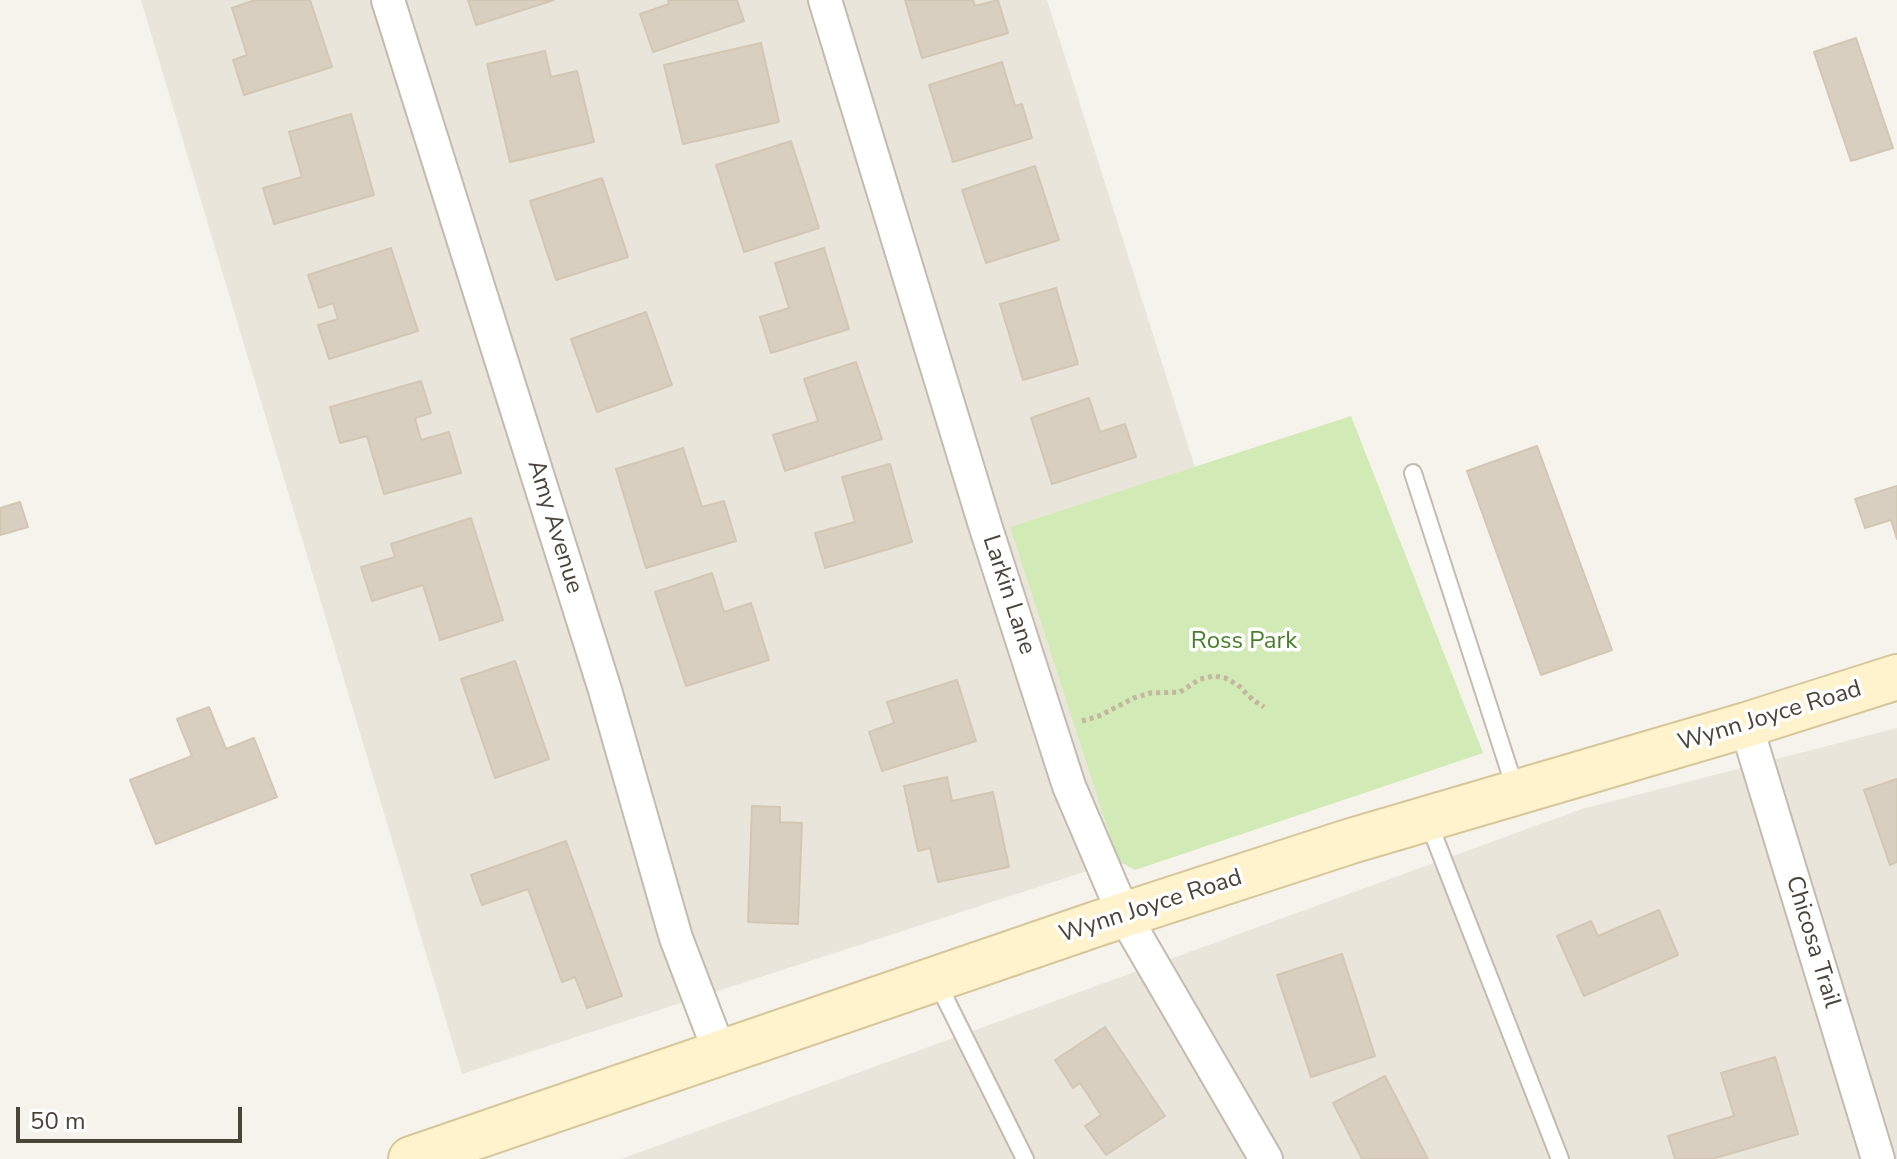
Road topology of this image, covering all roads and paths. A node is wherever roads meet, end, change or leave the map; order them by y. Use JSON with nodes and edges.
{"nodes":[{"id":1,"x":388,"y":0,"type":"edge"},
{"id":2,"x":825,"y":0,"type":"edge"},
{"id":3,"x":1413,"y":473,"type":"dead end"},
{"id":4,"x":1897,"y":677,"type":"edge"},
{"id":5,"x":1264,"y":707,"type":"dead end"},
{"id":6,"x":1082,"y":721,"type":"dead end"},
{"id":7,"x":1746,"y":725,"type":"junction"},
{"id":8,"x":1516,"y":793,"type":"junction"},
{"id":9,"x":1427,"y":819,"type":"junction"},
{"id":10,"x":1124,"y":915,"type":"junction"},
{"id":11,"x":936,"y":979,"type":"junction"},
{"id":12,"x":720,"y":1053,"type":"junction"},
{"id":13,"x":411,"y":1159,"type":"edge"},
{"id":14,"x":1025,"y":1159,"type":"edge"},
{"id":15,"x":1266,"y":1159,"type":"edge"},
{"id":16,"x":1560,"y":1159,"type":"edge"},
{"id":17,"x":1878,"y":1159,"type":"edge"}],
"edges":[{"from":1,"to":12,"type":"street","name":"Amy Avenue"},
{"from":2,"to":10,"type":"street","name":"Larkin Lane"},
{"from":3,"to":8,"type":"lane"},
{"from":4,"to":7,"type":"street","name":"Wynn Joyce Road"},
{"from":5,"to":6,"type":"path"},
{"from":7,"to":8,"type":"street","name":"Wynn Joyce Road"},
{"from":7,"to":17,"type":"street","name":"Chicosa Trail"},
{"from":8,"to":9,"type":"street","name":"Wynn Joyce Road"},
{"from":9,"to":10,"type":"street","name":"Wynn Joyce Road"},
{"from":9,"to":16,"type":"lane"},
{"from":10,"to":11,"type":"street","name":"Wynn Joyce Road"},
{"from":10,"to":15,"type":"street","name":"Larkin Lane"},
{"from":11,"to":12,"type":"street","name":"Wynn Joyce Road"},
{"from":11,"to":14,"type":"lane"},
{"from":12,"to":13,"type":"street","name":"Wynn Joyce Road"}]}
